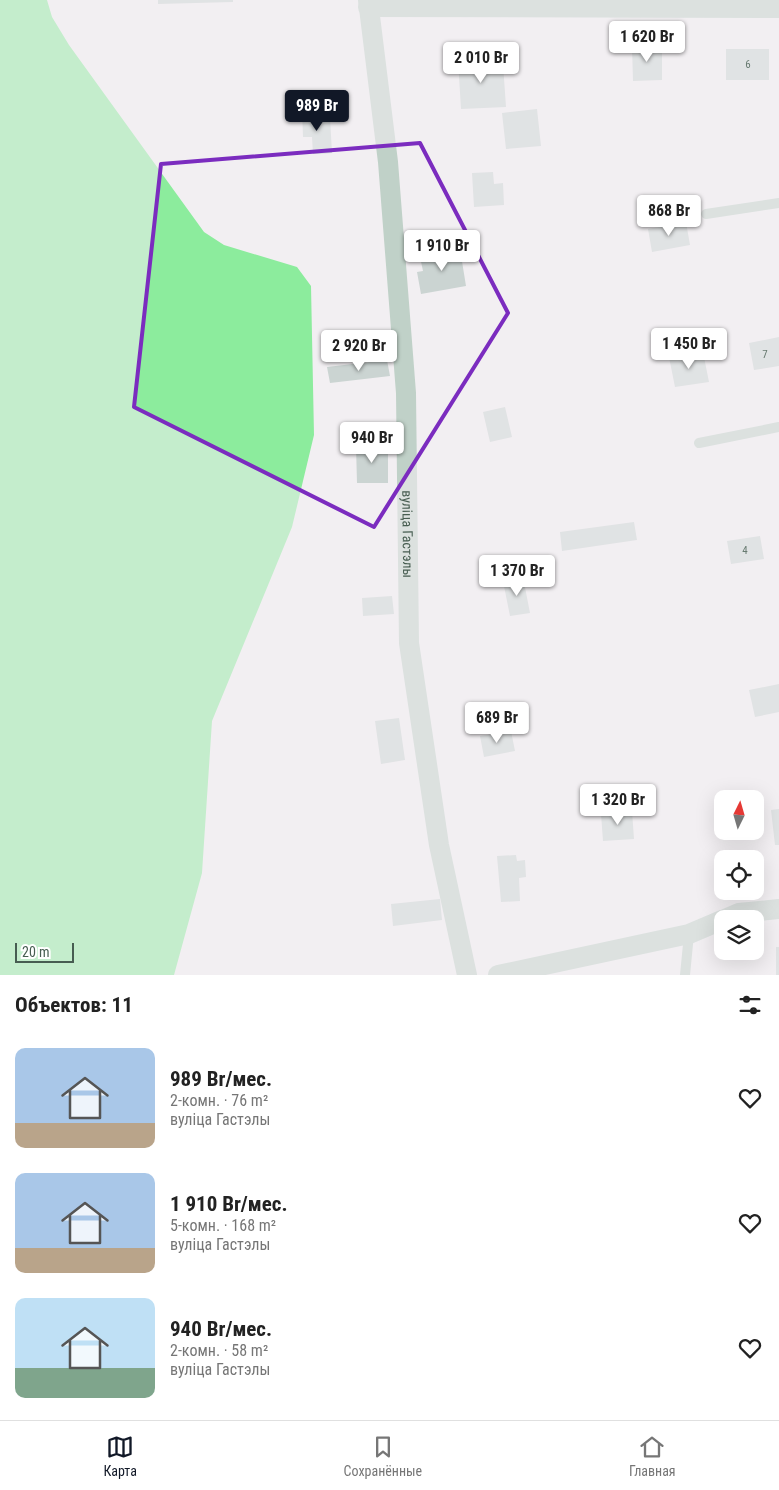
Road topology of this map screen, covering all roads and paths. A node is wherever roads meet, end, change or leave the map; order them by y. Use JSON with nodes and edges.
{"nodes":[{"id":1,"x":368,"y":4,"type":"edge"},
{"id":2,"x":706,"y":4,"type":"edge"},
{"id":3,"x":779,"y":8,"type":"edge"},
{"id":4,"x":779,"y":203,"type":"edge"},
{"id":5,"x":706,"y":214,"type":"dead end"},
{"id":6,"x":779,"y":427,"type":"edge"},
{"id":7,"x":699,"y":443,"type":"dead end"},
{"id":8,"x":779,"y":909,"type":"edge"},
{"id":9,"x":764,"y":910,"type":"edge"},
{"id":10,"x":714,"y":923,"type":"edge"},
{"id":11,"x":689,"y":934,"type":"junction"},
{"id":12,"x":467,"y":975,"type":"edge"},
{"id":13,"x":498,"y":975,"type":"edge"},
{"id":14,"x":685,"y":975,"type":"edge"}],
"edges":[{"from":1,"to":2,"type":"street"},
{"from":1,"to":12,"type":"street","name":"вуліца Гастэлы"},
{"from":2,"to":3,"type":"street"},
{"from":4,"to":5,"type":"lane"},
{"from":6,"to":7,"type":"lane"},
{"from":8,"to":9,"type":"street"},
{"from":10,"to":11,"type":"street"},
{"from":11,"to":13,"type":"street"},
{"from":11,"to":14,"type":"lane"}]}
